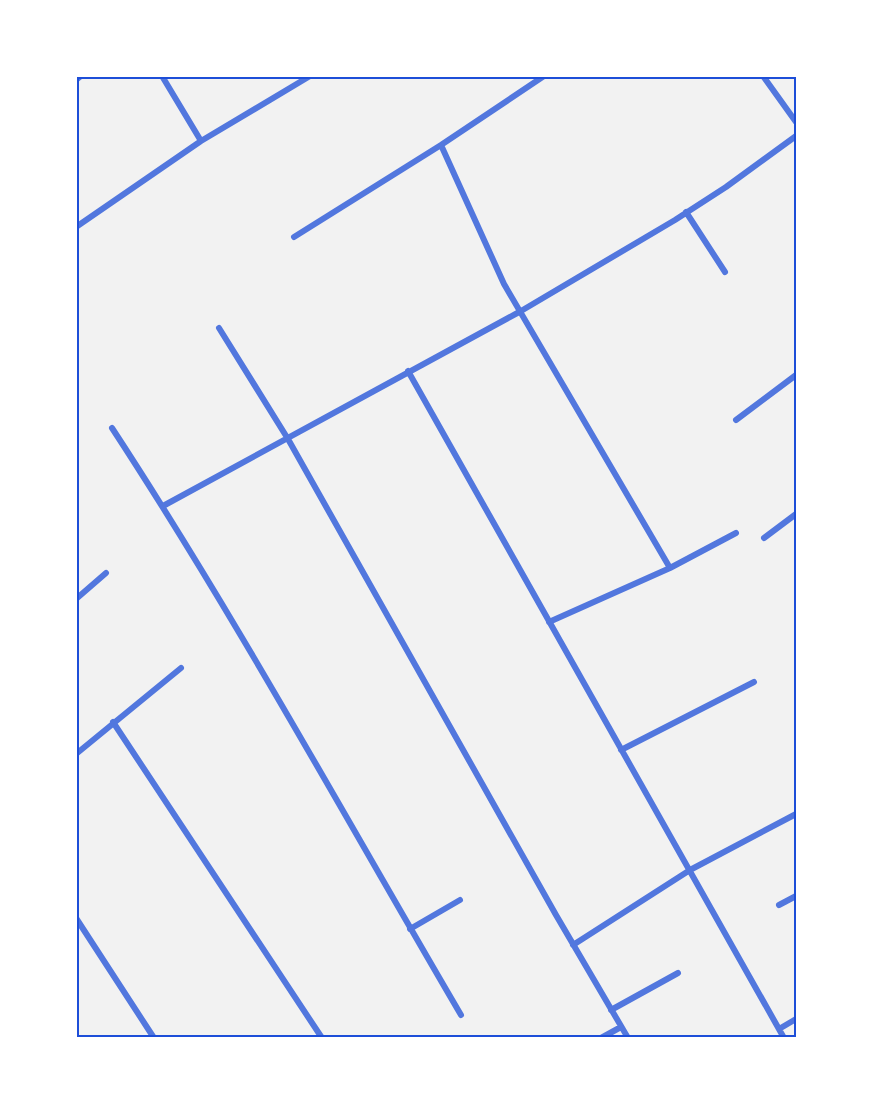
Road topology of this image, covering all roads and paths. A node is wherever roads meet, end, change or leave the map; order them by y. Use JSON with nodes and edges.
{"nodes":[{"id":1,"x":81,"y":76,"type":"edge"},
{"id":2,"x":162,"y":76,"type":"edge"},
{"id":3,"x":310,"y":76,"type":"edge"},
{"id":4,"x":544,"y":76,"type":"edge"},
{"id":5,"x":763,"y":76,"type":"edge"},
{"id":6,"x":76,"y":80,"type":"edge"},
{"id":7,"x":796,"y":122,"type":"edge"},
{"id":8,"x":796,"y":136,"type":"edge"},
{"id":9,"x":201,"y":141,"type":"junction"},
{"id":10,"x":441,"y":145,"type":"junction"},
{"id":11,"x":686,"y":212,"type":"junction"},
{"id":12,"x":76,"y":227,"type":"edge"},
{"id":13,"x":294,"y":237,"type":"dead end"},
{"id":14,"x":725,"y":272,"type":"dead end"},
{"id":15,"x":521,"y":311,"type":"junction"},
{"id":16,"x":219,"y":328,"type":"dead end"},
{"id":17,"x":408,"y":372,"type":"junction"},
{"id":18,"x":796,"y":375,"type":"edge"},
{"id":19,"x":736,"y":420,"type":"dead end"},
{"id":20,"x":112,"y":429,"type":"dead end"},
{"id":21,"x":288,"y":439,"type":"junction"},
{"id":22,"x":163,"y":506,"type":"junction"},
{"id":23,"x":796,"y":514,"type":"edge"},
{"id":24,"x":736,"y":533,"type":"dead end"},
{"id":25,"x":764,"y":538,"type":"dead end"},
{"id":26,"x":670,"y":568,"type":"junction"},
{"id":27,"x":106,"y":573,"type":"dead end"},
{"id":28,"x":76,"y":599,"type":"edge"},
{"id":29,"x":549,"y":622,"type":"junction"},
{"id":30,"x":181,"y":668,"type":"dead end"},
{"id":31,"x":754,"y":682,"type":"dead end"},
{"id":32,"x":113,"y":722,"type":"junction"},
{"id":33,"x":621,"y":750,"type":"junction"},
{"id":34,"x":76,"y":754,"type":"edge"},
{"id":35,"x":796,"y":814,"type":"edge"},
{"id":36,"x":690,"y":870,"type":"junction"},
{"id":37,"x":796,"y":896,"type":"edge"},
{"id":38,"x":460,"y":900,"type":"dead end"},
{"id":39,"x":779,"y":905,"type":"dead end"},
{"id":40,"x":76,"y":918,"type":"edge"},
{"id":41,"x":410,"y":928,"type":"junction"},
{"id":42,"x":573,"y":945,"type":"junction"},
{"id":43,"x":678,"y":973,"type":"dead end"},
{"id":44,"x":611,"y":1010,"type":"junction"},
{"id":45,"x":461,"y":1015,"type":"dead end"},
{"id":46,"x":796,"y":1018,"type":"edge"},
{"id":47,"x":621,"y":1027,"type":"junction"},
{"id":48,"x":779,"y":1029,"type":"junction"},
{"id":49,"x":154,"y":1038,"type":"edge"},
{"id":50,"x":322,"y":1038,"type":"edge"},
{"id":51,"x":602,"y":1038,"type":"edge"},
{"id":52,"x":628,"y":1038,"type":"edge"},
{"id":53,"x":784,"y":1038,"type":"edge"}],
"edges":[{"from":1,"to":6,"type":"street"},
{"from":2,"to":9,"type":"street"},
{"from":3,"to":9,"type":"street"},
{"from":4,"to":10,"type":"street"},
{"from":5,"to":7,"type":"street"},
{"from":8,"to":11,"type":"street"},
{"from":9,"to":12,"type":"street"},
{"from":10,"to":13,"type":"street"},
{"from":10,"to":15,"type":"street"},
{"from":11,"to":14,"type":"street"},
{"from":11,"to":15,"type":"street"},
{"from":15,"to":17,"type":"street"},
{"from":15,"to":26,"type":"street"},
{"from":16,"to":21,"type":"street"},
{"from":17,"to":21,"type":"street"},
{"from":17,"to":29,"type":"street"},
{"from":18,"to":19,"type":"street"},
{"from":20,"to":22,"type":"street"},
{"from":21,"to":22,"type":"street"},
{"from":21,"to":42,"type":"street"},
{"from":22,"to":41,"type":"street"},
{"from":23,"to":25,"type":"street"},
{"from":24,"to":26,"type":"street"},
{"from":26,"to":29,"type":"street"},
{"from":27,"to":28,"type":"street"},
{"from":29,"to":33,"type":"street"},
{"from":30,"to":32,"type":"street"},
{"from":31,"to":33,"type":"street"},
{"from":32,"to":34,"type":"street"},
{"from":32,"to":50,"type":"street"},
{"from":33,"to":36,"type":"street"},
{"from":35,"to":36,"type":"street"},
{"from":36,"to":42,"type":"street"},
{"from":36,"to":48,"type":"street"},
{"from":37,"to":39,"type":"street"},
{"from":38,"to":41,"type":"street"},
{"from":40,"to":49,"type":"street"},
{"from":41,"to":45,"type":"street"},
{"from":42,"to":44,"type":"street"},
{"from":43,"to":44,"type":"street"},
{"from":44,"to":47,"type":"street"},
{"from":46,"to":48,"type":"street"},
{"from":47,"to":51,"type":"street"},
{"from":47,"to":52,"type":"street"},
{"from":48,"to":53,"type":"street"}]}
